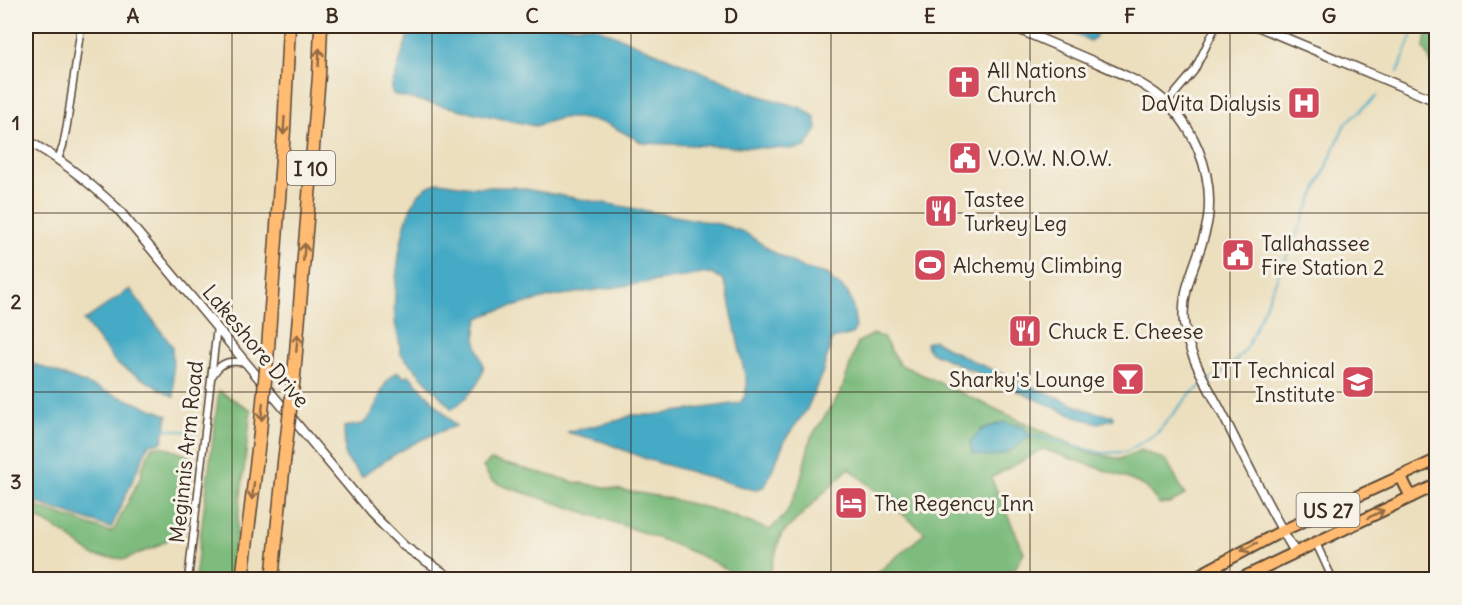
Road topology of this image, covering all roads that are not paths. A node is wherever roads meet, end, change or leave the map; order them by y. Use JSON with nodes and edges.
{"nodes":[{"id":1,"x":81,"y":26,"type":"edge"},
{"id":2,"x":289,"y":26,"type":"edge"},
{"id":3,"x":321,"y":26,"type":"edge"},
{"id":4,"x":1011,"y":26,"type":"edge"},
{"id":5,"x":1216,"y":26,"type":"edge"},
{"id":6,"x":1257,"y":26,"type":"edge"},
{"id":7,"x":1437,"y":101,"type":"edge"},
{"id":8,"x":1167,"y":103,"type":"junction"},
{"id":9,"x":26,"y":140,"type":"edge"},
{"id":10,"x":58,"y":159,"type":"junction"},
{"id":11,"x":217,"y":327,"type":"junction"},
{"id":12,"x":246,"y":363,"type":"junction"},
{"id":13,"x":212,"y":378,"type":"junction"},
{"id":14,"x":1437,"y":460,"type":"edge"},
{"id":15,"x":1401,"y":477,"type":"junction"},
{"id":16,"x":1437,"y":485,"type":"edge"},
{"id":17,"x":1411,"y":497,"type":"junction"},
{"id":18,"x":1282,"y":531,"type":"junction"},
{"id":19,"x":1316,"y":543,"type":"junction"},
{"id":20,"x":1295,"y":552,"type":"junction"},
{"id":21,"x":273,"y":578,"type":"edge"},
{"id":22,"x":188,"y":579,"type":"edge"},
{"id":23,"x":242,"y":579,"type":"edge"},
{"id":24,"x":454,"y":579,"type":"edge"},
{"id":25,"x":1190,"y":579,"type":"edge"},
{"id":26,"x":1238,"y":579,"type":"edge"},
{"id":27,"x":1333,"y":579,"type":"edge"}],
"edges":[{"from":1,"to":10,"type":"street"},
{"from":2,"to":23,"type":"highway","number":"I 10","one_way":true,"bridge":true},
{"from":21,"to":3,"type":"highway","number":"I 10","one_way":true,"bridge":true},
{"from":4,"to":8,"type":"street"},
{"from":5,"to":8,"type":"street"},
{"from":6,"to":7,"type":"street"},
{"from":8,"to":18,"type":"street"},
{"from":9,"to":10,"type":"street","name":"Lakeshore Drive"},
{"from":10,"to":11,"type":"street","name":"Lakeshore Drive"},
{"from":11,"to":12,"type":"street","name":"Lakeshore Drive"},
{"from":11,"to":13,"type":"street","name":"Meginnis Arm Road"},
{"from":12,"to":13,"type":"street"},
{"from":12,"to":24,"type":"street","name":"Lakeshore Drive"},
{"from":13,"to":22,"type":"street","name":"Meginnis Arm Road"},
{"from":14,"to":15,"type":"main road","number":"US 27"},
{"from":15,"to":17,"type":"main road"},
{"from":15,"to":18,"type":"main road","number":"US 27"},
{"from":16,"to":17,"type":"main road","number":"US 27"},
{"from":19,"to":17,"type":"main road","number":"US 27","one_way":true},
{"from":18,"to":20,"type":"street"},
{"from":18,"to":25,"type":"main road","number":"US 27","one_way":true},
{"from":19,"to":20,"type":"main road","number":"US 27"},
{"from":19,"to":27,"type":"street"},
{"from":20,"to":26,"type":"main road","number":"US 27"}]}
